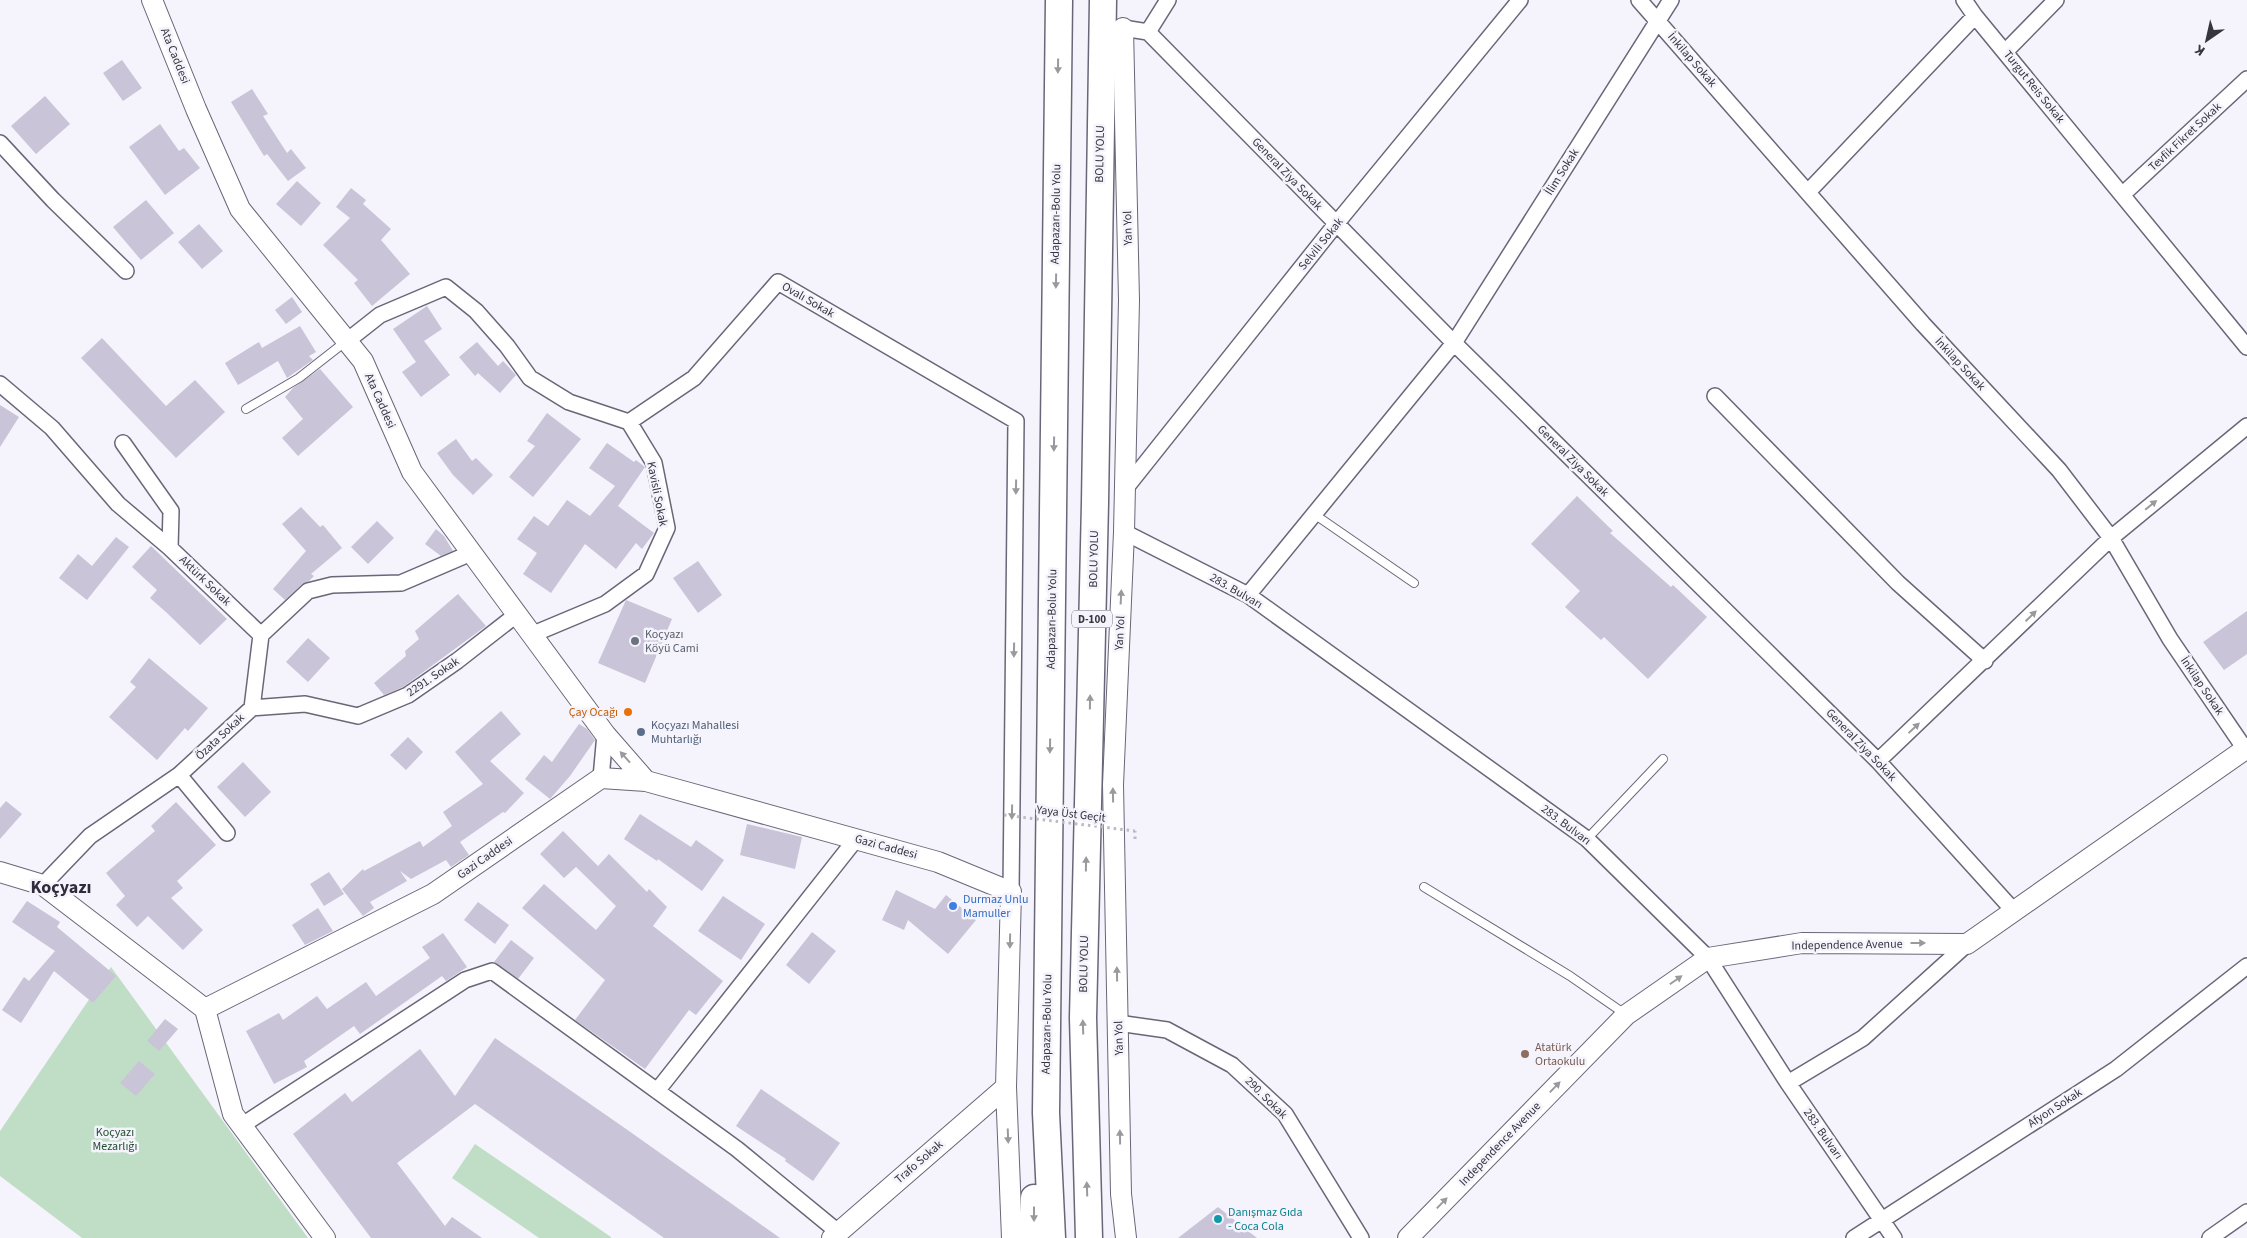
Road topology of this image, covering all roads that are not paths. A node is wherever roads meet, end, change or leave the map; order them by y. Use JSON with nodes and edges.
{"nodes":[{"id":1,"x":152,"y":0,"type":"edge"},
{"id":2,"x":1057,"y":0,"type":"edge"},
{"id":3,"x":1103,"y":0,"type":"edge"},
{"id":4,"x":1168,"y":0,"type":"edge"},
{"id":5,"x":1520,"y":0,"type":"edge"},
{"id":6,"x":1639,"y":0,"type":"edge"},
{"id":7,"x":1671,"y":0,"type":"edge"},
{"id":8,"x":1964,"y":0,"type":"edge"},
{"id":9,"x":2056,"y":0,"type":"edge"},
{"id":10,"x":1975,"y":16,"type":"junction"},
{"id":11,"x":1658,"y":20,"type":"junction"},
{"id":12,"x":1123,"y":28,"type":"joint"},
{"id":13,"x":1148,"y":32,"type":"junction"},
{"id":14,"x":2005,"y":52,"type":"junction"},
{"id":15,"x":2247,"y":80,"type":"edge"},
{"id":16,"x":0,"y":143,"type":"edge"},
{"id":17,"x":1808,"y":192,"type":"junction"},
{"id":18,"x":2122,"y":195,"type":"junction"},
{"id":19,"x":1336,"y":224,"type":"junction"},
{"id":20,"x":126,"y":271,"type":"dead end"},
{"id":21,"x":347,"y":341,"type":"junction"},
{"id":22,"x":1454,"y":343,"type":"junction"},
{"id":23,"x":2247,"y":347,"type":"edge"},
{"id":24,"x":0,"y":384,"type":"edge"},
{"id":25,"x":1715,"y":396,"type":"dead end"},
{"id":26,"x":246,"y":409,"type":"dead end"},
{"id":27,"x":629,"y":422,"type":"junction"},
{"id":28,"x":2247,"y":426,"type":"edge"},
{"id":29,"x":123,"y":443,"type":"dead end"},
{"id":30,"x":1125,"y":489,"type":"junction"},
{"id":31,"x":1314,"y":514,"type":"junction"},
{"id":32,"x":1124,"y":532,"type":"junction"},
{"id":33,"x":2111,"y":538,"type":"junction"},
{"id":34,"x":170,"y":548,"type":"junction"},
{"id":35,"x":470,"y":553,"type":"junction"},
{"id":36,"x":1414,"y":583,"type":"dead end"},
{"id":37,"x":1248,"y":595,"type":"junction"},
{"id":38,"x":516,"y":615,"type":"junction"},
{"id":39,"x":261,"y":635,"type":"junction"},
{"id":40,"x":531,"y":635,"type":"junction"},
{"id":41,"x":1985,"y":661,"type":"junction"},
{"id":42,"x":252,"y":708,"type":"junction"},
{"id":43,"x":604,"y":734,"type":"junction"},
{"id":44,"x":2246,"y":750,"type":"edge"},
{"id":45,"x":1662,"y":759,"type":"dead end"},
{"id":46,"x":1878,"y":761,"type":"junction"},
{"id":47,"x":179,"y":775,"type":"junction"},
{"id":48,"x":601,"y":778,"type":"junction"},
{"id":49,"x":646,"y":781,"type":"junction"},
{"id":50,"x":227,"y":833,"type":"dead end"},
{"id":51,"x":856,"y":839,"type":"junction"},
{"id":52,"x":1587,"y":839,"type":"junction"},
{"id":53,"x":0,"y":872,"type":"edge"},
{"id":54,"x":43,"y":885,"type":"junction"},
{"id":55,"x":1424,"y":887,"type":"dead end"},
{"id":56,"x":1011,"y":892,"type":"junction"},
{"id":57,"x":2013,"y":910,"type":"junction"},
{"id":58,"x":1967,"y":944,"type":"junction"},
{"id":59,"x":1708,"y":958,"type":"junction"},
{"id":60,"x":2247,"y":966,"type":"edge"},
{"id":61,"x":206,"y":1009,"type":"junction"},
{"id":62,"x":1626,"y":1015,"type":"junction"},
{"id":63,"x":1118,"y":1023,"type":"junction"},
{"id":64,"x":1788,"y":1083,"type":"junction"},
{"id":65,"x":1006,"y":1087,"type":"junction"},
{"id":66,"x":657,"y":1091,"type":"junction"},
{"id":67,"x":1046,"y":1113,"type":"junction"},
{"id":68,"x":241,"y":1126,"type":"junction"},
{"id":69,"x":2247,"y":1212,"type":"edge"},
{"id":70,"x":1882,"y":1220,"type":"junction"},
{"id":71,"x":1090,"y":1232,"type":"edge"},
{"id":72,"x":835,"y":1235,"type":"edge"},
{"id":73,"x":325,"y":1238,"type":"edge"},
{"id":74,"x":1012,"y":1238,"type":"edge"},
{"id":75,"x":1034,"y":1238,"type":"edge"},
{"id":76,"x":1052,"y":1238,"type":"edge"},
{"id":77,"x":1126,"y":1238,"type":"edge"},
{"id":78,"x":1361,"y":1238,"type":"edge"},
{"id":79,"x":1408,"y":1238,"type":"edge"},
{"id":80,"x":1854,"y":1238,"type":"edge"},
{"id":81,"x":1894,"y":1238,"type":"edge"},
{"id":82,"x":2210,"y":1238,"type":"edge"}],
"edges":[{"from":1,"to":21,"type":"street","name":"Ata Caddesi"},
{"from":2,"to":67,"type":"highway","name":"Adapazarı-Bolu Yolu","one_way":true},
{"from":71,"to":3,"type":"highway","name":"BOLU YOLU","number":"D-100","one_way":true},
{"from":4,"to":13,"type":"street"},
{"from":5,"to":19,"type":"street","name":"Selvili Sokak"},
{"from":6,"to":11,"type":"street","name":"İnkilap Sokak"},
{"from":7,"to":11,"type":"street","name":"İlim Sokak"},
{"from":8,"to":10,"type":"street","name":"Turgut Reis Sokak"},
{"from":9,"to":14,"type":"street"},
{"from":10,"to":14,"type":"street","name":"Turgut Reis Sokak"},
{"from":10,"to":17,"type":"street"},
{"from":11,"to":17,"type":"street","name":"İnkilap Sokak"},
{"from":11,"to":22,"type":"street","name":"İlim Sokak"},
{"from":12,"to":13,"type":"street"},
{"from":12,"to":30,"type":"street","name":"Yan Yol"},
{"from":13,"to":19,"type":"street","name":"General Ziya Sokak"},
{"from":14,"to":18,"type":"street","name":"Turgut Reis Sokak"},
{"from":15,"to":18,"type":"street","name":"Tevfik Fikret Sokak"},
{"from":16,"to":20,"type":"street"},
{"from":17,"to":33,"type":"street","name":"İnkilap Sokak"},
{"from":18,"to":23,"type":"street","name":"Turgut Reis Sokak"},
{"from":19,"to":22,"type":"street","name":"General Ziya Sokak"},
{"from":19,"to":30,"type":"street","name":"Selvili Sokak"},
{"from":21,"to":26,"type":"lane"},
{"from":21,"to":27,"type":"street"},
{"from":21,"to":35,"type":"street","name":"Ata Caddesi"},
{"from":22,"to":31,"type":"street","name":"İlim Sokak"},
{"from":22,"to":46,"type":"street","name":"General Ziya Sokak"},
{"from":24,"to":34,"type":"street"},
{"from":25,"to":41,"type":"street"},
{"from":27,"to":40,"type":"street","name":"Kavisli Sokak"},
{"from":27,"to":56,"type":"street","name":"Ovalı Sokak","one_way":true},
{"from":33,"to":28,"type":"street","one_way":true},
{"from":29,"to":34,"type":"street","name":"Aktürk Sokak"},
{"from":30,"to":32,"type":"street","name":"Yan Yol"},
{"from":31,"to":36,"type":"lane"},
{"from":31,"to":37,"type":"street","name":"İlim Sokak"},
{"from":32,"to":37,"type":"street","name":"283. Bulvarı"},
{"from":63,"to":32,"type":"street","name":"Yan Yol","one_way":true},
{"from":41,"to":33,"type":"street","one_way":true},
{"from":33,"to":44,"type":"street","name":"İnkilap Sokak"},
{"from":34,"to":39,"type":"street","name":"Aktürk Sokak"},
{"from":35,"to":38,"type":"street","name":"Ata Caddesi"},
{"from":35,"to":39,"type":"street"},
{"from":37,"to":52,"type":"street","name":"283. Bulvarı"},
{"from":38,"to":40,"type":"street","name":"Ata Caddesi"},
{"from":38,"to":42,"type":"street","name":"2291. Sokak"},
{"from":39,"to":42,"type":"street","name":"Özata Sokak"},
{"from":40,"to":43,"type":"street","name":"Ata Caddesi"},
{"from":46,"to":41,"type":"street","one_way":true},
{"from":42,"to":47,"type":"street","name":"Özata Sokak"},
{"from":43,"to":48,"type":"street"},
{"from":49,"to":43,"type":"street","name":"Ata Caddesi","one_way":true},
{"from":44,"to":57,"type":"street"},
{"from":45,"to":52,"type":"lane"},
{"from":46,"to":57,"type":"street","name":"General Ziya Sokak"},
{"from":47,"to":50,"type":"street"},
{"from":47,"to":54,"type":"street","name":"Özata Sokak"},
{"from":48,"to":49,"type":"street","name":"Gazi Caddesi"},
{"from":48,"to":61,"type":"street","name":"Gazi Caddesi"},
{"from":49,"to":51,"type":"street","name":"Gazi Caddesi"},
{"from":51,"to":56,"type":"street","name":"Gazi Caddesi"},
{"from":51,"to":66,"type":"street"},
{"from":52,"to":59,"type":"street","name":"283. Bulvarı"},
{"from":53,"to":54,"type":"street"},
{"from":54,"to":61,"type":"street"},
{"from":55,"to":62,"type":"lane"},
{"from":56,"to":65,"type":"street","one_way":true},
{"from":57,"to":58,"type":"street"},
{"from":59,"to":58,"type":"street","name":"Independence Avenue","one_way":true},
{"from":58,"to":64,"type":"street"},
{"from":62,"to":59,"type":"street","name":"Independence Avenue","one_way":true},
{"from":59,"to":64,"type":"street","name":"283. Bulvarı"},
{"from":60,"to":70,"type":"street","name":"Afyon Sokak"},
{"from":61,"to":68,"type":"street"},
{"from":79,"to":62,"type":"street","name":"Independence Avenue","one_way":true},
{"from":77,"to":63,"type":"street","name":"Yan Yol","one_way":true},
{"from":63,"to":78,"type":"street","name":"290. Sokak"},
{"from":64,"to":70,"type":"street","name":"283. Bulvarı"},
{"from":65,"to":72,"type":"street","name":"Trafo Sokak"},
{"from":65,"to":74,"type":"street","one_way":true},
{"from":66,"to":68,"type":"street"},
{"from":66,"to":72,"type":"street"},
{"from":67,"to":75,"type":"highway","one_way":true},
{"from":67,"to":76,"type":"highway","name":"Adapazarı-Bolu Yolu"},
{"from":68,"to":73,"type":"street"},
{"from":69,"to":82,"type":"street"},
{"from":70,"to":80,"type":"street","name":"Afyon Sokak"},
{"from":70,"to":81,"type":"street","name":"283. Bulvarı"}]}
